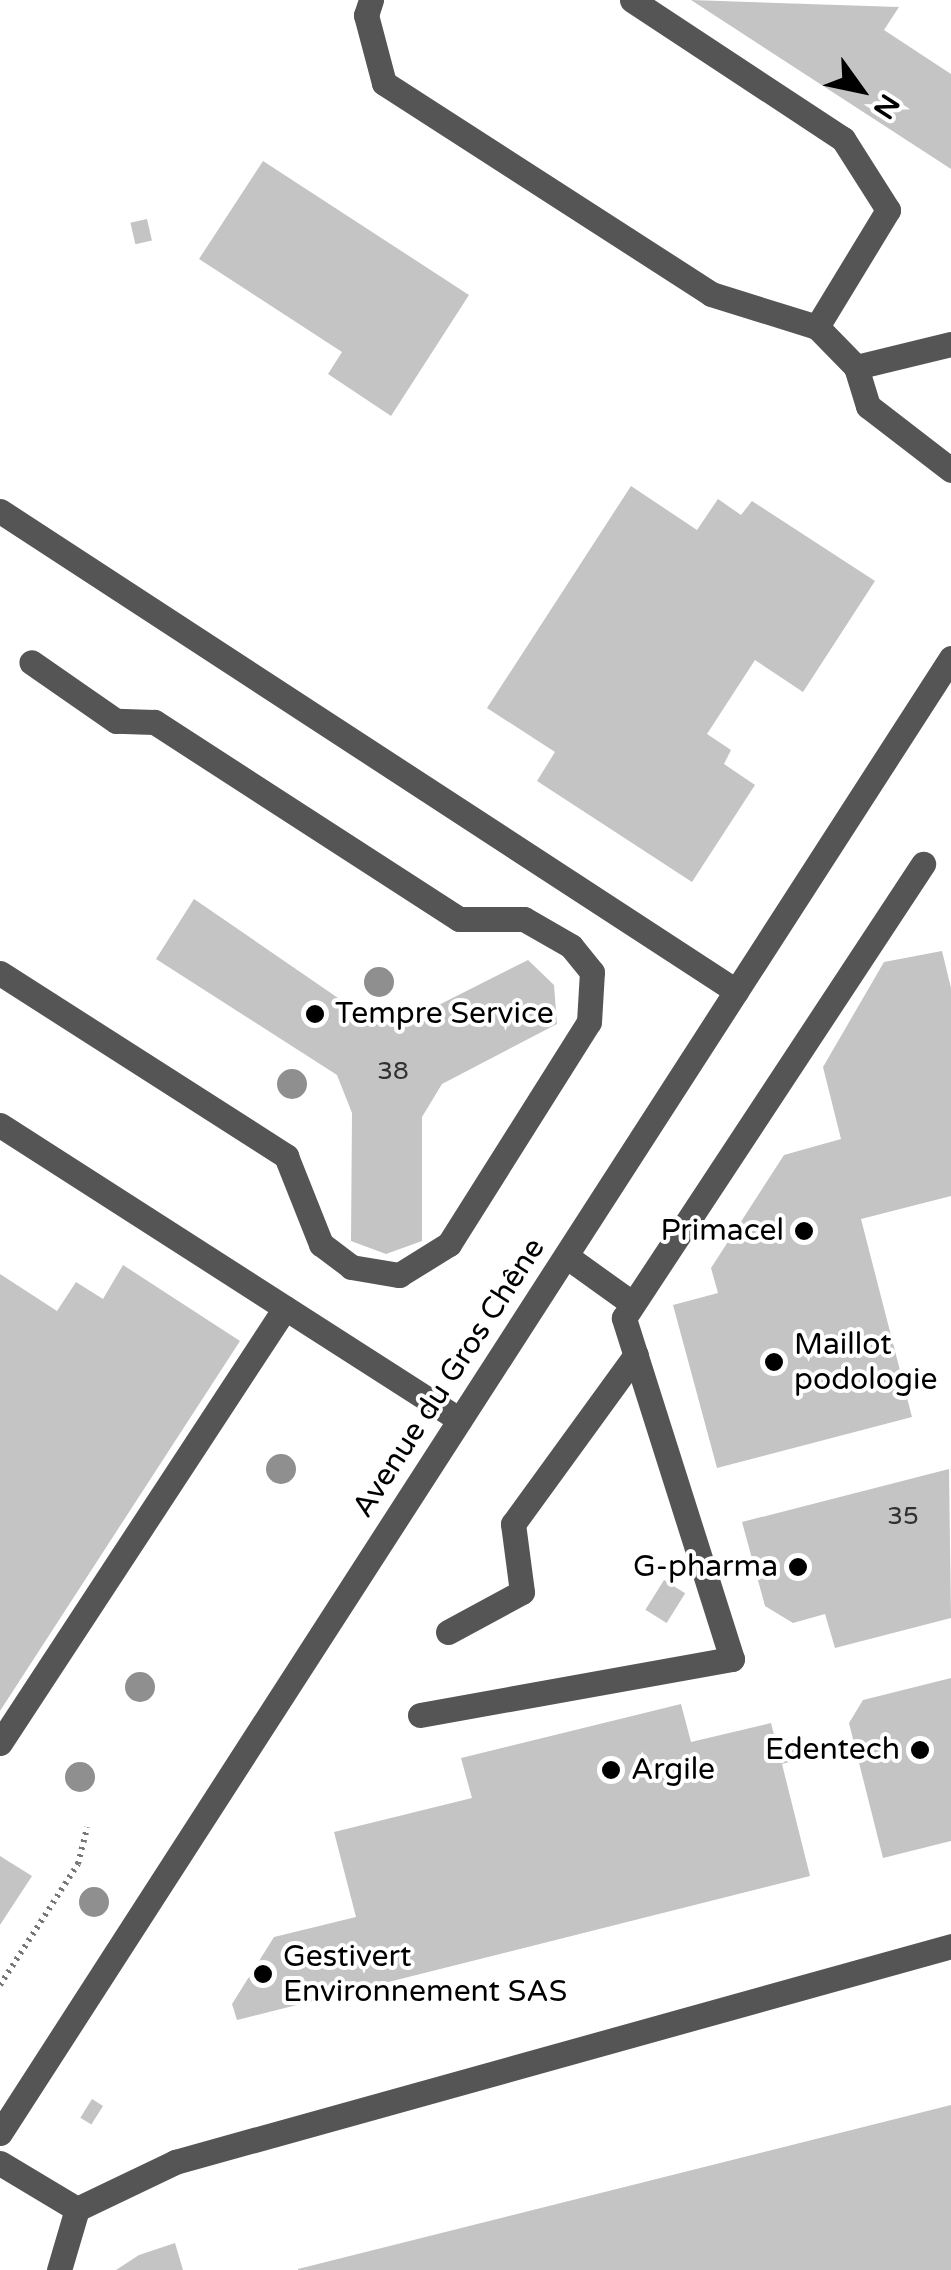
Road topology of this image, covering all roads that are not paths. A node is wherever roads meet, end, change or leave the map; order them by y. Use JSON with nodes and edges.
{"nodes":[{"id":1,"x":371,"y":0,"type":"edge"},
{"id":2,"x":632,"y":0,"type":"edge"},
{"id":3,"x":817,"y":327,"type":"junction"},
{"id":4,"x":951,"y":344,"type":"edge"},
{"id":5,"x":856,"y":368,"type":"junction"},
{"id":6,"x":951,"y":470,"type":"edge"},
{"id":7,"x":0,"y":511,"type":"edge"},
{"id":8,"x":951,"y":658,"type":"edge"},
{"id":9,"x":31,"y":662,"type":"dead end"},
{"id":10,"x":923,"y":864,"type":"dead end"},
{"id":11,"x":0,"y":973,"type":"edge"},
{"id":12,"x":736,"y":992,"type":"junction"},
{"id":13,"x":0,"y":1125,"type":"edge"},
{"id":14,"x":566,"y":1256,"type":"junction"},
{"id":15,"x":634,"y":1304,"type":"junction"},
{"id":16,"x":286,"y":1308,"type":"junction"},
{"id":17,"x":636,"y":1355,"type":"junction"},
{"id":18,"x":460,"y":1420,"type":"junction"},
{"id":19,"x":448,"y":1632,"type":"dead end"},
{"id":20,"x":420,"y":1716,"type":"dead end"},
{"id":21,"x":0,"y":1743,"type":"edge"},
{"id":22,"x":951,"y":1946,"type":"edge"},
{"id":23,"x":0,"y":2134,"type":"edge"},
{"id":24,"x":0,"y":2163,"type":"edge"},
{"id":25,"x":77,"y":2208,"type":"junction"},
{"id":26,"x":60,"y":2270,"type":"edge"}],
"edges":[{"from":1,"to":3,"type":"street"},
{"from":2,"to":3,"type":"street"},
{"from":3,"to":5,"type":"street"},
{"from":4,"to":5,"type":"street"},
{"from":5,"to":6,"type":"street"},
{"from":7,"to":12,"type":"street"},
{"from":8,"to":12,"type":"street","name":"Avenue du Gros Chêne"},
{"from":9,"to":11,"type":"street"},
{"from":10,"to":15,"type":"street"},
{"from":12,"to":14,"type":"street","name":"Avenue du Gros Chêne"},
{"from":13,"to":16,"type":"street"},
{"from":14,"to":15,"type":"street"},
{"from":14,"to":18,"type":"street","name":"Avenue du Gros Chêne"},
{"from":15,"to":17,"type":"street"},
{"from":16,"to":18,"type":"street"},
{"from":16,"to":21,"type":"street"},
{"from":17,"to":19,"type":"street"},
{"from":17,"to":20,"type":"street"},
{"from":18,"to":23,"type":"street","name":"Avenue du Gros Chêne"},
{"from":22,"to":25,"type":"street"},
{"from":24,"to":25,"type":"street"},
{"from":25,"to":26,"type":"street"}]}
